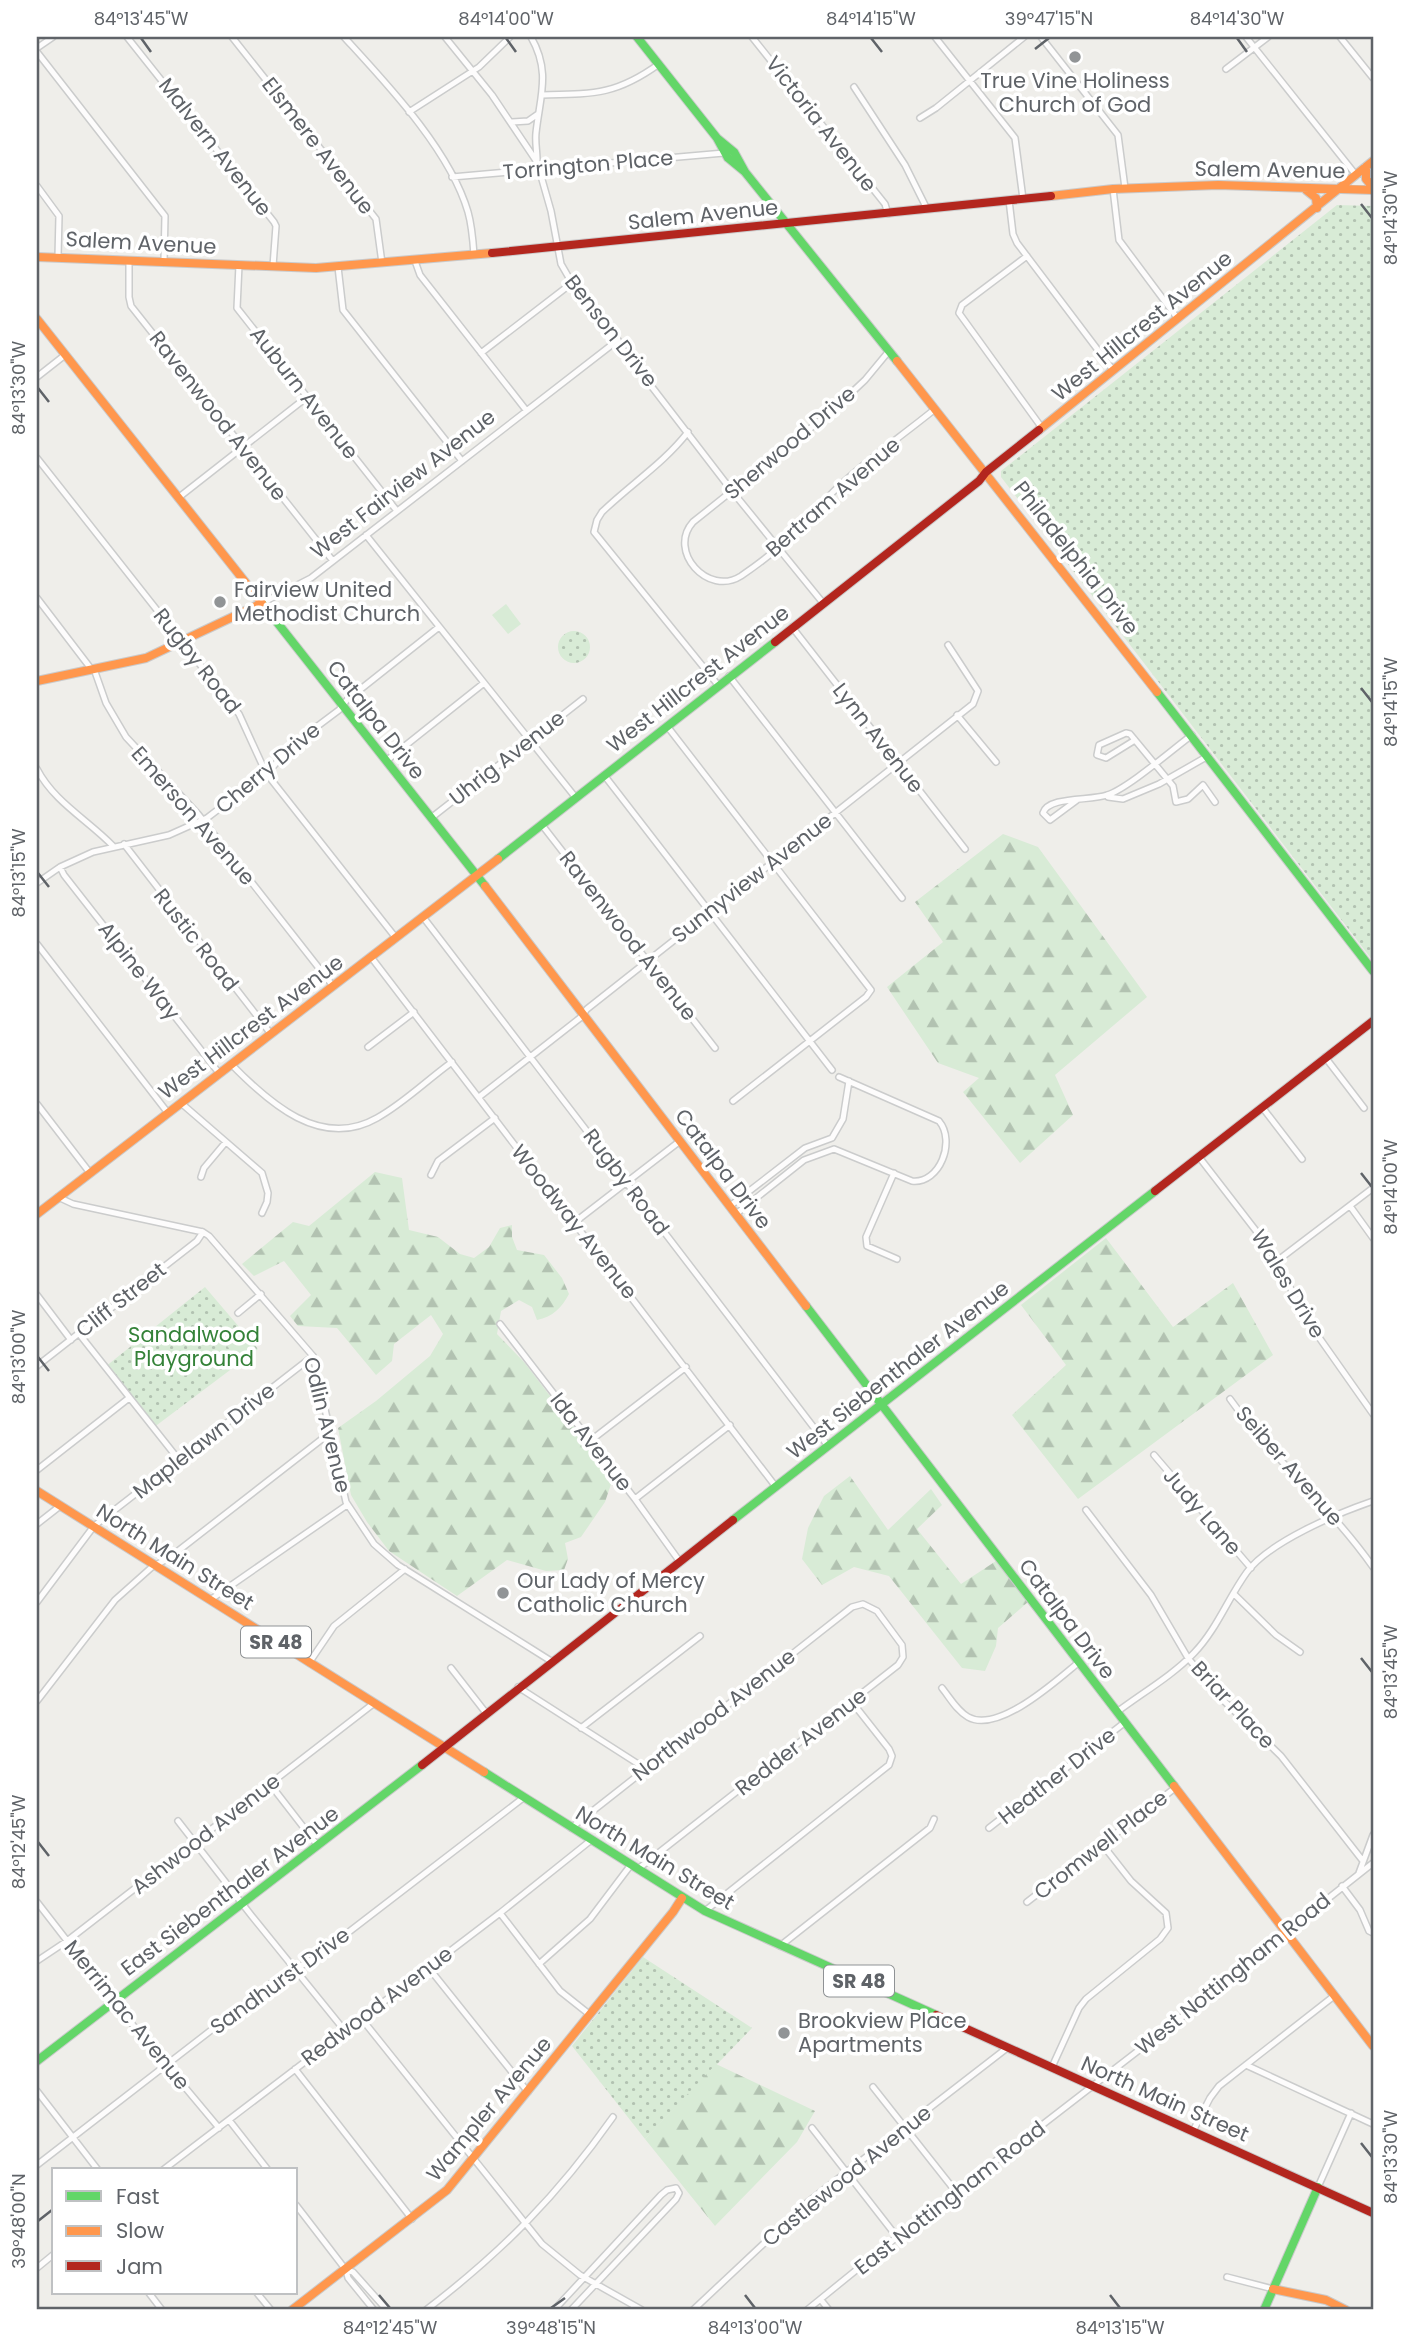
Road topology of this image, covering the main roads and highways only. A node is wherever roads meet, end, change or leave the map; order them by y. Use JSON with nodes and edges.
{"nodes":[{"id":1,"x":637,"y":37,"type":"edge"},
{"id":2,"x":717,"y":138,"type":"junction"},
{"id":3,"x":1369,"y":164,"type":"edge"},
{"id":4,"x":745,"y":172,"type":"junction"},
{"id":5,"x":1373,"y":188,"type":"edge"},
{"id":6,"x":1304,"y":189,"type":"junction"},
{"id":7,"x":1341,"y":189,"type":"junction"},
{"id":8,"x":1317,"y":208,"type":"junction"},
{"id":9,"x":786,"y":223,"type":"junction"},
{"id":10,"x":37,"y":257,"type":"edge"},
{"id":11,"x":37,"y":319,"type":"edge"},
{"id":12,"x":986,"y":472,"type":"junction"},
{"id":13,"x":262,"y":603,"type":"junction"},
{"id":14,"x":37,"y":681,"type":"edge"},
{"id":15,"x":477,"y":876,"type":"junction"},
{"id":16,"x":1373,"y":971,"type":"edge"},
{"id":17,"x":1373,"y":1021,"type":"edge"},
{"id":18,"x":37,"y":1214,"type":"edge"},
{"id":19,"x":882,"y":1404,"type":"junction"},
{"id":20,"x":37,"y":1491,"type":"edge"},
{"id":21,"x":444,"y":1748,"type":"junction"},
{"id":22,"x":682,"y":1898,"type":"junction"},
{"id":23,"x":1373,"y":2046,"type":"edge"},
{"id":24,"x":37,"y":2061,"type":"edge"},
{"id":25,"x":1318,"y":2188,"type":"junction"},
{"id":26,"x":1373,"y":2213,"type":"edge"},
{"id":27,"x":1273,"y":2290,"type":"junction"},
{"id":28,"x":292,"y":2310,"type":"edge"},
{"id":29,"x":1264,"y":2310,"type":"edge"},
{"id":30,"x":1346,"y":2310,"type":"edge"}],
"edges":[{"from":1,"to":2,"type":"main road","name":"Philadelphia Drive"},
{"from":2,"to":4,"type":"main road","name":"Philadelphia Drive"},
{"from":2,"to":4,"type":"main road","name":"Philadelphia Drive"},
{"from":3,"to":5,"type":"main road"},
{"from":3,"to":7,"type":"main road","name":"West Hillcrest Avenue"},
{"from":4,"to":9,"type":"main road","name":"Philadelphia Drive"},
{"from":5,"to":7,"type":"main road","name":"Salem Avenue"},
{"from":6,"to":7,"type":"main road","name":"Salem Avenue"},
{"from":6,"to":8,"type":"main road"},
{"from":6,"to":9,"type":"main road","name":"Salem Avenue"},
{"from":7,"to":8,"type":"main road","name":"West Hillcrest Avenue"},
{"from":8,"to":12,"type":"main road","name":"West Hillcrest Avenue"},
{"from":9,"to":10,"type":"main road","name":"Salem Avenue"},
{"from":9,"to":12,"type":"main road","name":"Philadelphia Drive"},
{"from":11,"to":13,"type":"main road","name":"Catalpa Drive"},
{"from":12,"to":15,"type":"main road","name":"West Hillcrest Avenue"},
{"from":12,"to":16,"type":"main road","name":"Philadelphia Drive"},
{"from":13,"to":14,"type":"main road","name":"West Fairview Avenue"},
{"from":13,"to":15,"type":"main road","name":"Catalpa Drive"},
{"from":15,"to":18,"type":"main road","name":"West Hillcrest Avenue"},
{"from":15,"to":19,"type":"main road","name":"Catalpa Drive"},
{"from":17,"to":19,"type":"main road","name":"West Siebenthaler Avenue"},
{"from":19,"to":21,"type":"main road","name":"West Siebenthaler Avenue"},
{"from":19,"to":23,"type":"main road","name":"Catalpa Drive"},
{"from":20,"to":21,"type":"main road","name":"North Main Street","number":"SR 48"},
{"from":21,"to":22,"type":"main road","name":"North Main Street","number":"SR 48"},
{"from":21,"to":24,"type":"main road","name":"East Siebenthaler Avenue"},
{"from":22,"to":25,"type":"main road","name":"North Main Street","number":"SR 48"},
{"from":22,"to":28,"type":"main road","name":"Wampler Avenue"},
{"from":25,"to":26,"type":"main road","name":"North Main Street","number":"SR 48"},
{"from":25,"to":27,"type":"main road"},
{"from":27,"to":29,"type":"main road"},
{"from":27,"to":30,"type":"main road"}]}
